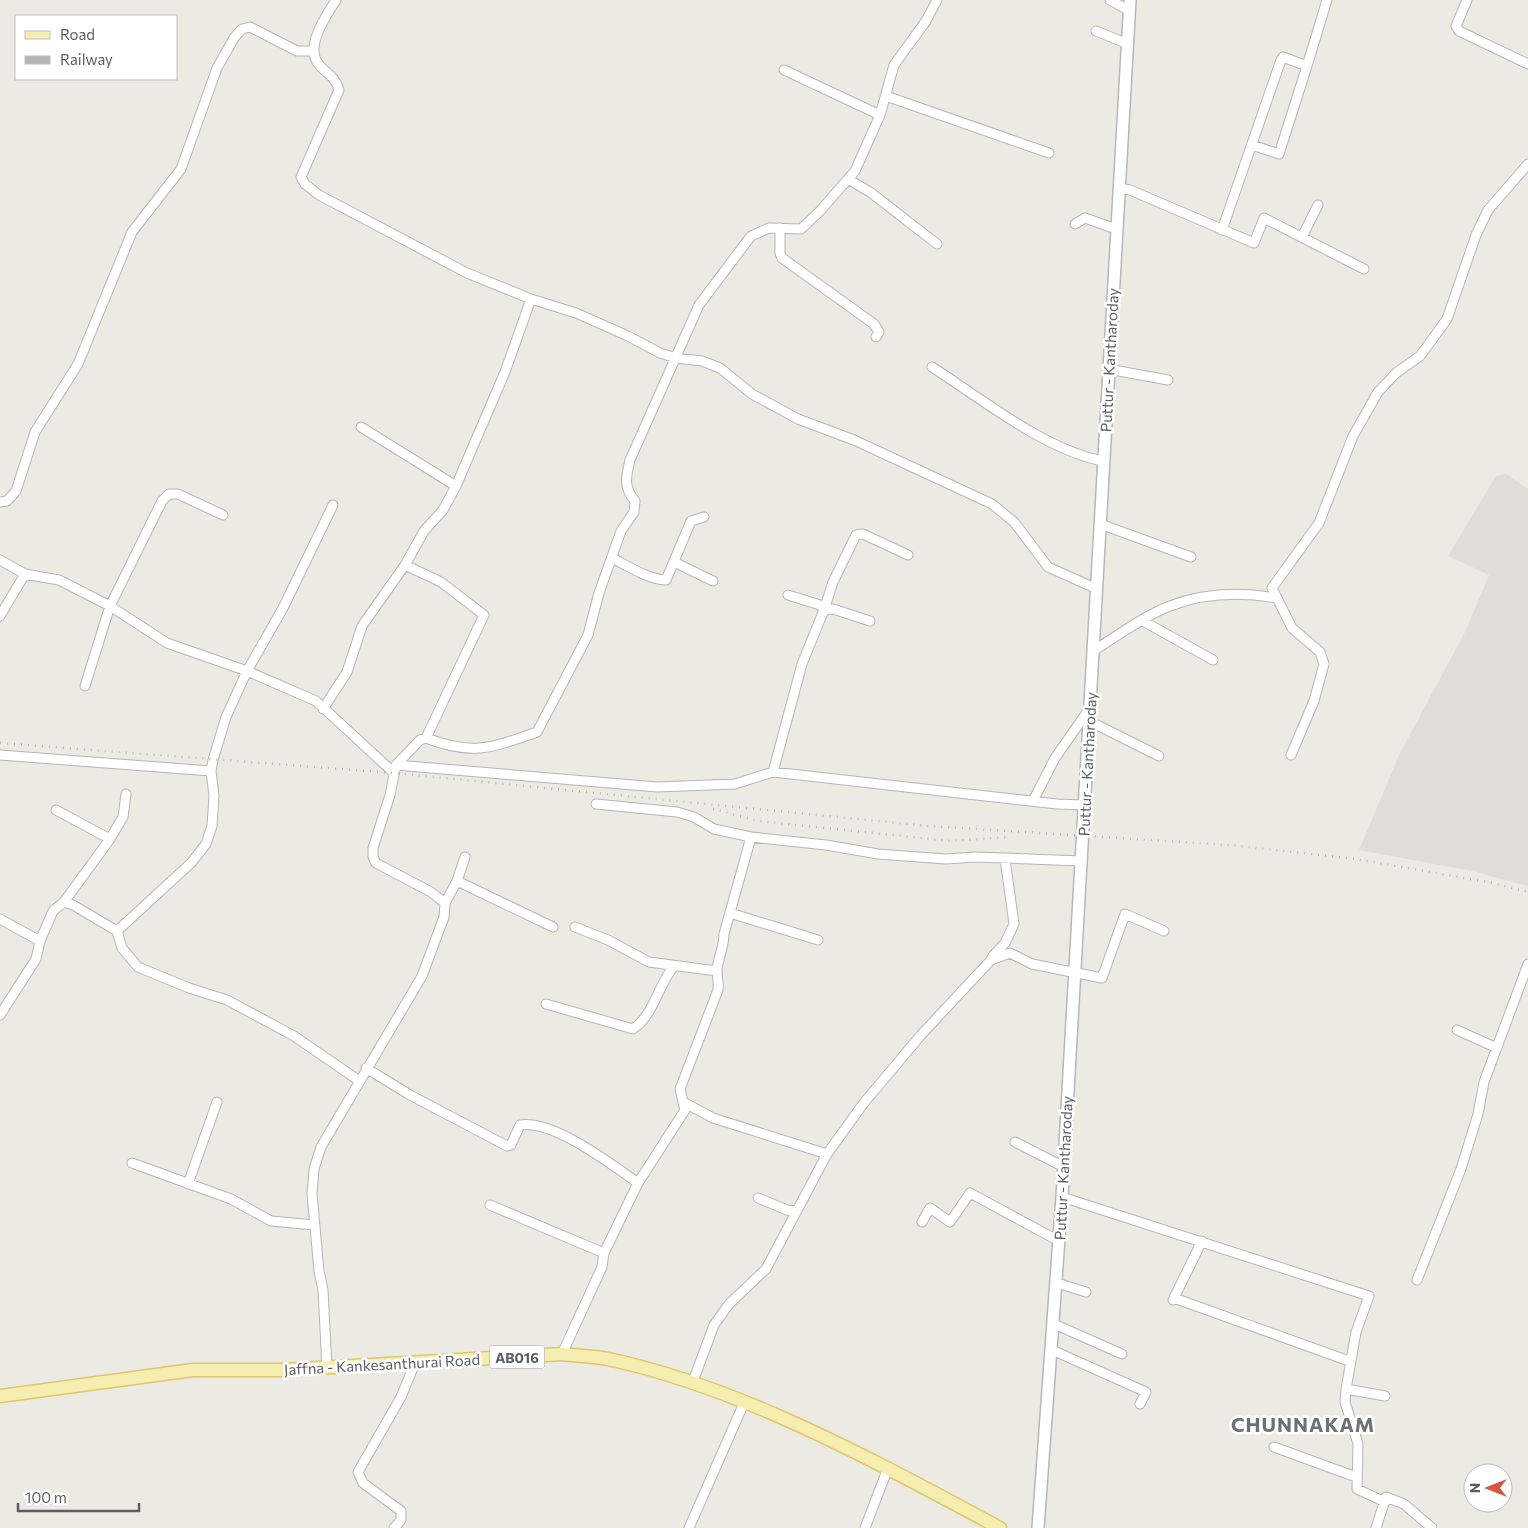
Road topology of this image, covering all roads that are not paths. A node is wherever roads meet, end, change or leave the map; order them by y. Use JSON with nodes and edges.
{"nodes":[{"id":1,"x":336,"y":0,"type":"edge"},
{"id":2,"x":1110,"y":0,"type":"edge"},
{"id":3,"x":1327,"y":0,"type":"edge"},
{"id":4,"x":1467,"y":0,"type":"edge"},
{"id":5,"x":934,"y":1,"type":"edge"},
{"id":6,"x":1130,"y":6,"type":"edge"},
{"id":7,"x":1096,"y":32,"type":"dead end"},
{"id":8,"x":1128,"y":44,"type":"junction"},
{"id":9,"x":313,"y":51,"type":"junction"},
{"id":10,"x":1528,"y":64,"type":"edge"},
{"id":11,"x":1307,"y":66,"type":"junction"},
{"id":12,"x":784,"y":70,"type":"dead end"},
{"id":13,"x":886,"y":96,"type":"junction"},
{"id":14,"x":880,"y":115,"type":"junction"},
{"id":15,"x":1252,"y":145,"type":"junction"},
{"id":16,"x":1049,"y":153,"type":"dead end"},
{"id":17,"x":1528,"y":164,"type":"edge"},
{"id":18,"x":848,"y":179,"type":"junction"},
{"id":19,"x":1119,"y":188,"type":"junction"},
{"id":20,"x":1318,"y":205,"type":"dead end"},
{"id":21,"x":1075,"y":224,"type":"dead end"},
{"id":22,"x":780,"y":228,"type":"junction"},
{"id":23,"x":1116,"y":229,"type":"junction"},
{"id":24,"x":1222,"y":230,"type":"junction"},
{"id":25,"x":1302,"y":237,"type":"junction"},
{"id":26,"x":937,"y":244,"type":"dead end"},
{"id":27,"x":1364,"y":269,"type":"dead end"},
{"id":28,"x":531,"y":299,"type":"junction"},
{"id":29,"x":876,"y":337,"type":"dead end"},
{"id":30,"x":676,"y":358,"type":"junction"},
{"id":31,"x":932,"y":366,"type":"dead end"},
{"id":32,"x":1108,"y":369,"type":"junction"},
{"id":33,"x":1168,"y":380,"type":"dead end"},
{"id":34,"x":361,"y":427,"type":"dead end"},
{"id":35,"x":1103,"y":460,"type":"junction"},
{"id":36,"x":456,"y":486,"type":"junction"},
{"id":37,"x":0,"y":502,"type":"edge"},
{"id":38,"x":333,"y":505,"type":"dead end"},
{"id":39,"x":223,"y":515,"type":"dead end"},
{"id":40,"x":704,"y":516,"type":"dead end"},
{"id":41,"x":1100,"y":524,"type":"junction"},
{"id":42,"x":908,"y":555,"type":"dead end"},
{"id":43,"x":1191,"y":557,"type":"dead end"},
{"id":44,"x":612,"y":558,"type":"junction"},
{"id":45,"x":0,"y":560,"type":"edge"},
{"id":46,"x":674,"y":562,"type":"junction"},
{"id":47,"x":405,"y":565,"type":"junction"},
{"id":48,"x":25,"y":574,"type":"junction"},
{"id":49,"x":713,"y":581,"type":"dead end"},
{"id":50,"x":1097,"y":589,"type":"junction"},
{"id":51,"x":788,"y":595,"type":"dead end"},
{"id":52,"x":1277,"y":598,"type":"junction"},
{"id":53,"x":110,"y":606,"type":"junction"},
{"id":54,"x":824,"y":610,"type":"junction"},
{"id":55,"x":0,"y":616,"type":"edge"},
{"id":56,"x":870,"y":621,"type":"dead end"},
{"id":57,"x":1143,"y":621,"type":"junction"},
{"id":58,"x":1093,"y":651,"type":"junction"},
{"id":59,"x":1213,"y":660,"type":"dead end"},
{"id":60,"x":247,"y":671,"type":"junction"},
{"id":61,"x":85,"y":686,"type":"dead end"},
{"id":62,"x":323,"y":708,"type":"junction"},
{"id":63,"x":1090,"y":708,"type":"junction"},
{"id":64,"x":1089,"y":721,"type":"junction"},
{"id":65,"x":426,"y":738,"type":"junction"},
{"id":66,"x":0,"y":755,"type":"edge"},
{"id":67,"x":1291,"y":755,"type":"dead end"},
{"id":68,"x":1159,"y":756,"type":"dead end"},
{"id":69,"x":395,"y":769,"type":"junction"},
{"id":70,"x":211,"y":771,"type":"junction"},
{"id":71,"x":773,"y":772,"type":"junction"},
{"id":72,"x":126,"y":794,"type":"dead end"},
{"id":73,"x":1033,"y":801,"type":"junction"},
{"id":74,"x":596,"y":804,"type":"dead end"},
{"id":75,"x":1084,"y":805,"type":"junction"},
{"id":76,"x":56,"y":810,"type":"dead end"},
{"id":77,"x":751,"y":837,"type":"junction"},
{"id":78,"x":110,"y":839,"type":"junction"},
{"id":79,"x":465,"y":857,"type":"dead end"},
{"id":80,"x":1005,"y":859,"type":"junction"},
{"id":81,"x":1082,"y":861,"type":"junction"},
{"id":82,"x":457,"y":881,"type":"junction"},
{"id":83,"x":64,"y":902,"type":"junction"},
{"id":84,"x":445,"y":903,"type":"junction"},
{"id":85,"x":730,"y":913,"type":"junction"},
{"id":86,"x":0,"y":919,"type":"edge"},
{"id":87,"x":553,"y":927,"type":"dead end"},
{"id":88,"x":575,"y":927,"type":"dead end"},
{"id":89,"x":117,"y":931,"type":"junction"},
{"id":90,"x":1164,"y":931,"type":"dead end"},
{"id":91,"x":818,"y":940,"type":"dead end"},
{"id":92,"x":40,"y":941,"type":"junction"},
{"id":93,"x":990,"y":960,"type":"junction"},
{"id":94,"x":1528,"y":964,"type":"edge"},
{"id":95,"x":674,"y":966,"type":"junction"},
{"id":96,"x":717,"y":971,"type":"junction"},
{"id":97,"x":1074,"y":972,"type":"junction"},
{"id":98,"x":546,"y":1004,"type":"dead end"},
{"id":99,"x":0,"y":1014,"type":"edge"},
{"id":100,"x":1457,"y":1030,"type":"dead end"},
{"id":101,"x":1497,"y":1048,"type":"junction"},
{"id":102,"x":366,"y":1068,"type":"junction"},
{"id":103,"x":358,"y":1080,"type":"junction"},
{"id":104,"x":217,"y":1102,"type":"dead end"},
{"id":105,"x":685,"y":1103,"type":"junction"},
{"id":106,"x":1015,"y":1142,"type":"dead end"},
{"id":107,"x":827,"y":1154,"type":"junction"},
{"id":108,"x":132,"y":1163,"type":"dead end"},
{"id":109,"x":1064,"y":1167,"type":"junction"},
{"id":110,"x":638,"y":1183,"type":"junction"},
{"id":111,"x":188,"y":1184,"type":"junction"},
{"id":112,"x":1062,"y":1196,"type":"junction"},
{"id":113,"x":758,"y":1198,"type":"dead end"},
{"id":114,"x":490,"y":1205,"type":"dead end"},
{"id":115,"x":796,"y":1211,"type":"junction"},
{"id":116,"x":922,"y":1222,"type":"dead end"},
{"id":117,"x":315,"y":1225,"type":"junction"},
{"id":118,"x":1059,"y":1241,"type":"junction"},
{"id":119,"x":1202,"y":1241,"type":"junction"},
{"id":120,"x":604,"y":1253,"type":"junction"},
{"id":121,"x":1417,"y":1280,"type":"dead end"},
{"id":122,"x":1056,"y":1283,"type":"junction"},
{"id":123,"x":1086,"y":1292,"type":"dead end"},
{"id":124,"x":1054,"y":1324,"type":"junction"},
{"id":125,"x":1052,"y":1350,"type":"junction"},
{"id":126,"x":562,"y":1354,"type":"junction"},
{"id":127,"x":1122,"y":1354,"type":"dead end"},
{"id":128,"x":1349,"y":1361,"type":"junction"},
{"id":129,"x":415,"y":1364,"type":"junction"},
{"id":130,"x":327,"y":1368,"type":"junction"},
{"id":131,"x":692,"y":1384,"type":"junction"},
{"id":132,"x":1346,"y":1389,"type":"junction"},
{"id":133,"x":0,"y":1396,"type":"edge"},
{"id":134,"x":1385,"y":1396,"type":"dead end"},
{"id":135,"x":744,"y":1403,"type":"junction"},
{"id":136,"x":1140,"y":1404,"type":"dead end"},
{"id":137,"x":1274,"y":1447,"type":"dead end"},
{"id":138,"x":888,"y":1468,"type":"junction"},
{"id":139,"x":1356,"y":1477,"type":"junction"},
{"id":140,"x":1385,"y":1502,"type":"junction"},
{"id":141,"x":394,"y":1528,"type":"edge"},
{"id":142,"x":689,"y":1528,"type":"edge"},
{"id":143,"x":865,"y":1528,"type":"edge"},
{"id":144,"x":1000,"y":1528,"type":"edge"},
{"id":145,"x":1038,"y":1528,"type":"edge"},
{"id":146,"x":1376,"y":1528,"type":"edge"},
{"id":147,"x":1432,"y":1528,"type":"edge"}],
"edges":[{"from":1,"to":9,"type":"street"},
{"from":2,"to":6,"type":"street"},
{"from":3,"to":11,"type":"street"},
{"from":4,"to":10,"type":"street"},
{"from":5,"to":13,"type":"street"},
{"from":6,"to":8,"type":"main road","name":"Puttur - Kantharoday"},
{"from":7,"to":8,"type":"street"},
{"from":8,"to":19,"type":"main road","name":"Puttur - Kantharoday"},
{"from":9,"to":28,"type":"street"},
{"from":9,"to":37,"type":"street"},
{"from":11,"to":15,"type":"street"},
{"from":11,"to":15,"type":"street"},
{"from":12,"to":14,"type":"street"},
{"from":13,"to":14,"type":"street"},
{"from":13,"to":16,"type":"street"},
{"from":14,"to":18,"type":"street"},
{"from":15,"to":24,"type":"street"},
{"from":17,"to":52,"type":"street"},
{"from":18,"to":22,"type":"street"},
{"from":18,"to":26,"type":"street"},
{"from":19,"to":23,"type":"main road","name":"Puttur - Kantharoday"},
{"from":19,"to":24,"type":"street"},
{"from":20,"to":25,"type":"street"},
{"from":21,"to":23,"type":"street"},
{"from":22,"to":29,"type":"street"},
{"from":22,"to":30,"type":"street"},
{"from":23,"to":32,"type":"main road","name":"Puttur - Kantharoday"},
{"from":24,"to":25,"type":"street"},
{"from":25,"to":27,"type":"street"},
{"from":28,"to":30,"type":"street"},
{"from":28,"to":36,"type":"street"},
{"from":30,"to":44,"type":"street"},
{"from":30,"to":50,"type":"street"},
{"from":31,"to":35,"type":"street"},
{"from":32,"to":33,"type":"street"},
{"from":32,"to":35,"type":"main road","name":"Puttur - Kantharoday"},
{"from":34,"to":36,"type":"street"},
{"from":35,"to":41,"type":"main road","name":"Puttur - Kantharoday"},
{"from":36,"to":47,"type":"street"},
{"from":38,"to":60,"type":"street"},
{"from":39,"to":53,"type":"street"},
{"from":40,"to":46,"type":"street"},
{"from":41,"to":43,"type":"street"},
{"from":41,"to":50,"type":"main road","name":"Puttur - Kantharoday"},
{"from":42,"to":54,"type":"street"},
{"from":44,"to":46,"type":"street"},
{"from":44,"to":65,"type":"street"},
{"from":45,"to":48,"type":"street"},
{"from":46,"to":49,"type":"street"},
{"from":47,"to":62,"type":"street"},
{"from":47,"to":65,"type":"street"},
{"from":48,"to":53,"type":"street"},
{"from":48,"to":55,"type":"street"},
{"from":50,"to":58,"type":"main road","name":"Puttur - Kantharoday"},
{"from":51,"to":54,"type":"street"},
{"from":52,"to":57,"type":"street"},
{"from":52,"to":67,"type":"street"},
{"from":53,"to":60,"type":"street"},
{"from":53,"to":61,"type":"street"},
{"from":54,"to":56,"type":"street"},
{"from":54,"to":71,"type":"street"},
{"from":57,"to":58,"type":"street"},
{"from":57,"to":59,"type":"street"},
{"from":58,"to":63,"type":"main road","name":"Puttur - Kantharoday"},
{"from":60,"to":62,"type":"street"},
{"from":60,"to":70,"type":"street"},
{"from":62,"to":69,"type":"street"},
{"from":63,"to":64,"type":"main road","name":"Puttur - Kantharoday"},
{"from":63,"to":73,"type":"street"},
{"from":64,"to":68,"type":"street"},
{"from":64,"to":75,"type":"main road","name":"Puttur - Kantharoday"},
{"from":65,"to":69,"type":"street"},
{"from":66,"to":70,"type":"street"},
{"from":69,"to":71,"type":"street"},
{"from":69,"to":84,"type":"street"},
{"from":70,"to":89,"type":"street"},
{"from":71,"to":73,"type":"street"},
{"from":72,"to":78,"type":"street"},
{"from":73,"to":75,"type":"street"},
{"from":74,"to":77,"type":"street"},
{"from":75,"to":81,"type":"main road","name":"Puttur - Kantharoday"},
{"from":76,"to":78,"type":"street"},
{"from":77,"to":80,"type":"street"},
{"from":77,"to":85,"type":"street"},
{"from":78,"to":83,"type":"street"},
{"from":79,"to":82,"type":"street"},
{"from":80,"to":81,"type":"street"},
{"from":80,"to":93,"type":"street"},
{"from":81,"to":97,"type":"main road","name":"Puttur - Kantharoday"},
{"from":82,"to":84,"type":"street"},
{"from":82,"to":87,"type":"street"},
{"from":83,"to":89,"type":"street"},
{"from":83,"to":92,"type":"street"},
{"from":84,"to":102,"type":"street"},
{"from":85,"to":91,"type":"street"},
{"from":85,"to":96,"type":"street"},
{"from":86,"to":92,"type":"street"},
{"from":88,"to":95,"type":"street"},
{"from":89,"to":103,"type":"street"},
{"from":90,"to":97,"type":"street"},
{"from":92,"to":99,"type":"street"},
{"from":93,"to":97,"type":"street"},
{"from":93,"to":107,"type":"street"},
{"from":94,"to":101,"type":"street"},
{"from":95,"to":96,"type":"street"},
{"from":95,"to":98,"type":"street"},
{"from":96,"to":105,"type":"street"},
{"from":97,"to":109,"type":"main road","name":"Puttur - Kantharoday"},
{"from":100,"to":101,"type":"street"},
{"from":101,"to":121,"type":"street"},
{"from":102,"to":103,"type":"street"},
{"from":102,"to":110,"type":"street"},
{"from":103,"to":117,"type":"street"},
{"from":104,"to":111,"type":"street"},
{"from":105,"to":107,"type":"street"},
{"from":105,"to":110,"type":"street"},
{"from":106,"to":109,"type":"street"},
{"from":107,"to":115,"type":"street"},
{"from":108,"to":111,"type":"street"},
{"from":109,"to":112,"type":"main road","name":"Puttur - Kantharoday"},
{"from":110,"to":120,"type":"street"},
{"from":111,"to":117,"type":"street"},
{"from":112,"to":118,"type":"main road","name":"Puttur - Kantharoday"},
{"from":112,"to":119,"type":"street"},
{"from":113,"to":115,"type":"street"},
{"from":114,"to":120,"type":"street"},
{"from":115,"to":131,"type":"street"},
{"from":116,"to":118,"type":"street"},
{"from":117,"to":130,"type":"street"},
{"from":118,"to":122,"type":"main road","name":"Puttur - Kantharoday"},
{"from":119,"to":128,"type":"street"},
{"from":119,"to":128,"type":"street"},
{"from":120,"to":126,"type":"street"},
{"from":122,"to":123,"type":"street"},
{"from":122,"to":124,"type":"main road","name":"Puttur - Kantharoday"},
{"from":124,"to":125,"type":"main road","name":"Puttur - Kantharoday"},
{"from":124,"to":127,"type":"street"},
{"from":125,"to":136,"type":"street"},
{"from":125,"to":145,"type":"main road","name":"Puttur - Kantharoday"},
{"from":126,"to":129,"type":"main road","name":"Jaffna - Kankesanthurai Road","number":"AB016"},
{"from":126,"to":131,"type":"main road","name":"Jaffna - Kankesanthurai Road","number":"AB016"},
{"from":128,"to":132,"type":"street"},
{"from":129,"to":130,"type":"main road","name":"Jaffna - Kankesanthurai Road","number":"AB016"},
{"from":129,"to":141,"type":"street"},
{"from":130,"to":133,"type":"main road","name":"Jaffna - Kankesanthurai Road","number":"AB016"},
{"from":131,"to":135,"type":"main road","name":"Jaffna - Kankesanthurai Road","number":"AB016"},
{"from":132,"to":134,"type":"street"},
{"from":132,"to":139,"type":"street"},
{"from":135,"to":138,"type":"main road","name":"Jaffna - Kankesanthurai Road","number":"AB016"},
{"from":135,"to":142,"type":"street"},
{"from":137,"to":139,"type":"street"},
{"from":138,"to":143,"type":"street"},
{"from":138,"to":144,"type":"main road","name":"Jaffna - Kankesanthurai Road","number":"AB016"},
{"from":139,"to":140,"type":"street"},
{"from":140,"to":146,"type":"street"},
{"from":140,"to":147,"type":"street"}]}
